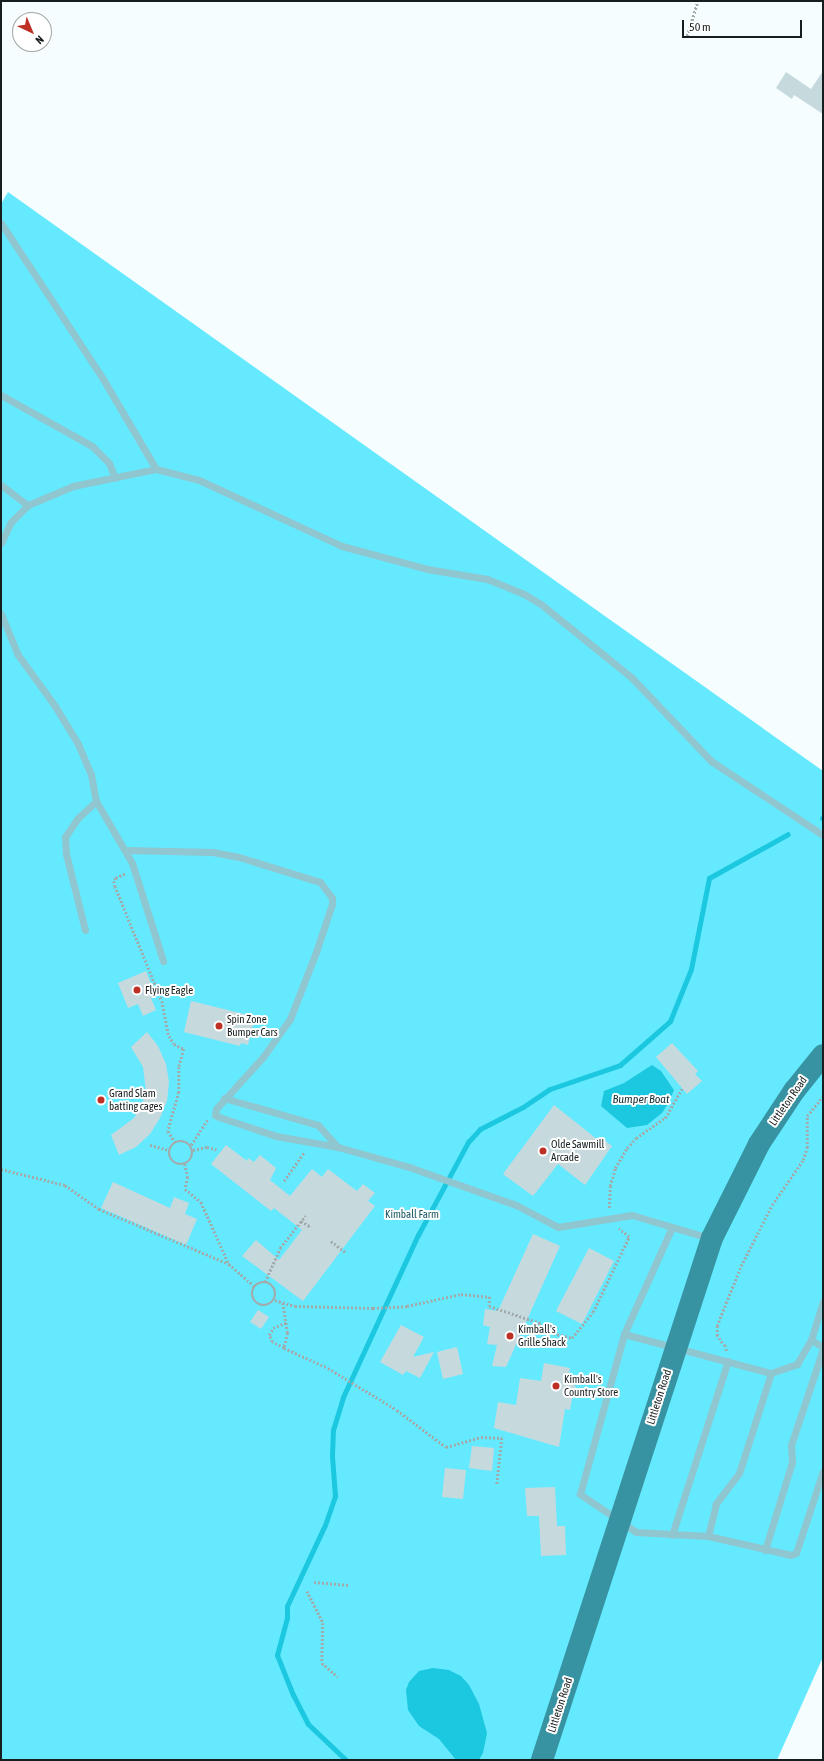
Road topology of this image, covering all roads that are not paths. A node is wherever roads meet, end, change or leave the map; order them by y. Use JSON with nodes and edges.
{"nodes":[{"id":1,"x":1,"y":223,"type":"edge"},
{"id":2,"x":1,"y":395,"type":"edge"},
{"id":3,"x":156,"y":469,"type":"junction"},
{"id":4,"x":115,"y":478,"type":"junction"},
{"id":5,"x":1,"y":485,"type":"edge"},
{"id":6,"x":28,"y":505,"type":"junction"},
{"id":7,"x":1,"y":544,"type":"edge"},
{"id":8,"x":1,"y":614,"type":"edge"},
{"id":9,"x":96,"y":801,"type":"junction"},
{"id":10,"x":823,"y":835,"type":"edge"},
{"id":11,"x":125,"y":850,"type":"junction"},
{"id":12,"x":85,"y":930,"type":"dead end"},
{"id":13,"x":162,"y":961,"type":"dead end"},
{"id":14,"x":823,"y":1055,"type":"edge"},
{"id":15,"x":224,"y":1098,"type":"junction"},
{"id":16,"x":338,"y":1147,"type":"junction"},
{"id":17,"x":672,"y":1227,"type":"junction"},
{"id":18,"x":712,"y":1238,"type":"junction"},
{"id":19,"x":823,"y":1300,"type":"edge"},
{"id":20,"x":624,"y":1334,"type":"junction"},
{"id":21,"x":811,"y":1340,"type":"junction"},
{"id":22,"x":675,"y":1348,"type":"junction"},
{"id":23,"x":823,"y":1348,"type":"edge"},
{"id":24,"x":728,"y":1361,"type":"junction"},
{"id":25,"x":771,"y":1373,"type":"junction"},
{"id":26,"x":823,"y":1471,"type":"edge"},
{"id":27,"x":619,"y":1521,"type":"junction"},
{"id":28,"x":672,"y":1535,"type":"junction"},
{"id":29,"x":708,"y":1536,"type":"junction"},
{"id":30,"x":764,"y":1550,"type":"junction"},
{"id":31,"x":542,"y":1760,"type":"edge"}],
"edges":[{"from":1,"to":3,"type":"lane"},
{"from":2,"to":4,"type":"lane"},
{"from":3,"to":4,"type":"lane"},
{"from":3,"to":10,"type":"lane"},
{"from":4,"to":6,"type":"lane"},
{"from":5,"to":6,"type":"lane"},
{"from":6,"to":7,"type":"lane"},
{"from":8,"to":9,"type":"lane"},
{"from":9,"to":11,"type":"lane"},
{"from":9,"to":12,"type":"lane"},
{"from":11,"to":13,"type":"lane"},
{"from":11,"to":15,"type":"lane"},
{"from":14,"to":18,"type":"main road","name":"Littleton Road"},
{"from":15,"to":16,"type":"lane"},
{"from":15,"to":16,"type":"lane"},
{"from":16,"to":17,"type":"lane"},
{"from":17,"to":18,"type":"lane"},
{"from":17,"to":20,"type":"lane"},
{"from":18,"to":22,"type":"main road","name":"Littleton Road"},
{"from":19,"to":21,"type":"lane"},
{"from":20,"to":22,"type":"lane"},
{"from":20,"to":27,"type":"lane"},
{"from":21,"to":23,"type":"lane"},
{"from":21,"to":25,"type":"lane"},
{"from":22,"to":24,"type":"lane"},
{"from":22,"to":27,"type":"main road","name":"Littleton Road"},
{"from":23,"to":30,"type":"lane"},
{"from":24,"to":25,"type":"lane"},
{"from":24,"to":28,"type":"lane"},
{"from":25,"to":29,"type":"lane"},
{"from":26,"to":30,"type":"lane"},
{"from":27,"to":28,"type":"lane"},
{"from":27,"to":31,"type":"main road","name":"Littleton Road"},
{"from":28,"to":29,"type":"lane"},
{"from":29,"to":30,"type":"lane"}]}
